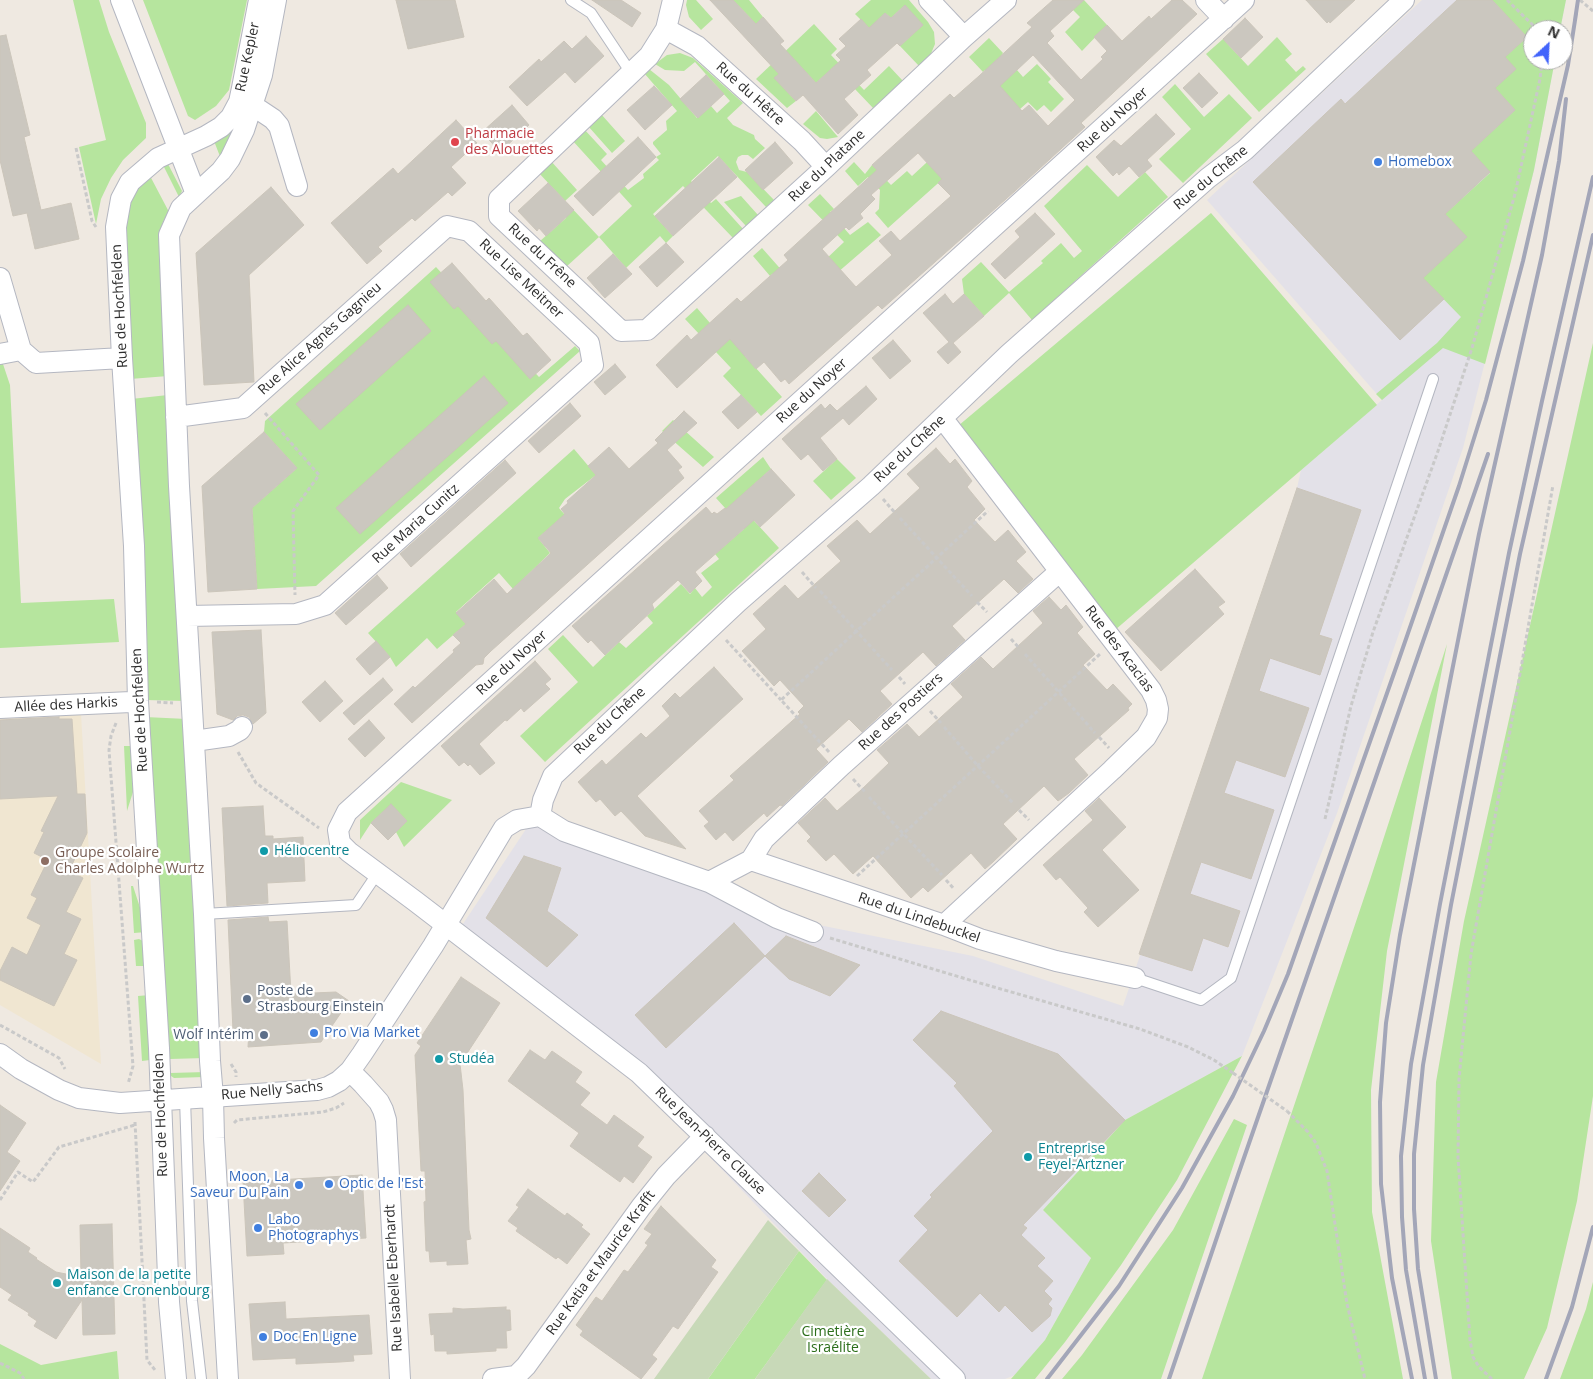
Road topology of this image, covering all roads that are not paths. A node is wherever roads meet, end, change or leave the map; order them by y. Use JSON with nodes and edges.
{"nodes":[{"id":1,"x":121,"y":0,"type":"edge"},
{"id":2,"x":259,"y":0,"type":"edge"},
{"id":3,"x":276,"y":0,"type":"edge"},
{"id":4,"x":571,"y":0,"type":"edge"},
{"id":5,"x":673,"y":0,"type":"edge"},
{"id":6,"x":929,"y":0,"type":"edge"},
{"id":7,"x":1006,"y":0,"type":"edge"},
{"id":8,"x":1206,"y":0,"type":"edge"},
{"id":9,"x":1244,"y":0,"type":"edge"},
{"id":10,"x":1404,"y":0,"type":"edge"},
{"id":11,"x":1224,"y":19,"type":"junction"},
{"id":12,"x":666,"y":29,"type":"junction"},
{"id":13,"x":964,"y":37,"type":"junction"},
{"id":14,"x":631,"y":73,"type":"junction"},
{"id":15,"x":245,"y":104,"type":"junction"},
{"id":16,"x":179,"y":148,"type":"junction"},
{"id":17,"x":826,"y":167,"type":"junction"},
{"id":18,"x":297,"y":186,"type":"dead end"},
{"id":19,"x":196,"y":194,"type":"junction"},
{"id":20,"x":447,"y":226,"type":"joint"},
{"id":21,"x":0,"y":278,"type":"edge"},
{"id":22,"x":647,"y":330,"type":"joint"},
{"id":23,"x":589,"y":343,"type":"joint"},
{"id":24,"x":21,"y":350,"type":"junction"},
{"id":25,"x":0,"y":354,"type":"edge"},
{"id":26,"x":122,"y":358,"type":"junction"},
{"id":27,"x":1433,"y":379,"type":"dead end"},
{"id":28,"x":176,"y":417,"type":"junction"},
{"id":29,"x":943,"y":419,"type":"junction"},
{"id":30,"x":1060,"y":572,"type":"junction"},
{"id":31,"x":187,"y":616,"type":"junction"},
{"id":32,"x":135,"y":702,"type":"junction"},
{"id":33,"x":0,"y":708,"type":"edge"},
{"id":34,"x":236,"y":732,"type":"road end"},
{"id":35,"x":194,"y":741,"type":"junction"},
{"id":36,"x":540,"y":816,"type":"junction"},
{"id":37,"x":340,"y":843,"type":"joint"},
{"id":38,"x":751,"y":860,"type":"junction"},
{"id":39,"x":377,"y":874,"type":"junction"},
{"id":40,"x":710,"y":882,"type":"junction"},
{"id":41,"x":204,"y":914,"type":"junction"},
{"id":42,"x":449,"y":920,"type":"junction"},
{"id":43,"x":944,"y":925,"type":"junction"},
{"id":44,"x":813,"y":932,"type":"road end"},
{"id":45,"x":1135,"y":978,"type":"joint"},
{"id":46,"x":0,"y":1054,"type":"edge"},
{"id":47,"x":350,"y":1071,"type":"junction"},
{"id":48,"x":213,"y":1097,"type":"junction"},
{"id":49,"x":185,"y":1099,"type":"junction"},
{"id":50,"x":160,"y":1100,"type":"junction"},
{"id":51,"x":705,"y":1136,"type":"junction"},
{"id":52,"x":167,"y":1376,"type":"edge"},
{"id":53,"x":201,"y":1379,"type":"edge"},
{"id":54,"x":228,"y":1379,"type":"edge"},
{"id":55,"x":400,"y":1379,"type":"edge"},
{"id":56,"x":493,"y":1379,"type":"edge"},
{"id":57,"x":956,"y":1379,"type":"edge"}],
"edges":[{"from":1,"to":16,"type":"street"},
{"from":2,"to":15,"type":"street","name":"Rue Kepler"},
{"from":3,"to":15,"type":"street","name":"Rue Kepler"},
{"from":4,"to":14,"type":"lane"},
{"from":5,"to":12,"type":"street","name":"Rue du Frêne"},
{"from":6,"to":13,"type":"street"},
{"from":7,"to":13,"type":"street","name":"Rue du Platane"},
{"from":8,"to":11,"type":"street"},
{"from":9,"to":11,"type":"street","name":"Rue du Noyer"},
{"from":10,"to":29,"type":"street","name":"Rue du Chêne"},
{"from":11,"to":37,"type":"street","name":"Rue du Noyer"},
{"from":12,"to":14,"type":"street","name":"Rue du Frêne"},
{"from":12,"to":17,"type":"street","name":"Rue du Hêtre"},
{"from":13,"to":17,"type":"street","name":"Rue du Platane"},
{"from":14,"to":22,"type":"street","name":"Rue du Frêne"},
{"from":15,"to":16,"type":"street","name":"Rue de Hochfelden"},
{"from":15,"to":18,"type":"street","name":"Rue Kepler"},
{"from":15,"to":19,"type":"street"},
{"from":16,"to":19,"type":"street"},
{"from":16,"to":26,"type":"street","name":"Rue de Hochfelden"},
{"from":17,"to":22,"type":"street","name":"Rue du Platane"},
{"from":19,"to":28,"type":"street"},
{"from":20,"to":23,"type":"street","name":"Rue Lise Meitner"},
{"from":20,"to":28,"type":"street","name":"Rue Alice Agnès Gagnieu"},
{"from":21,"to":24,"type":"street"},
{"from":23,"to":31,"type":"street","name":"Rue Maria Cunitz"},
{"from":24,"to":25,"type":"street"},
{"from":24,"to":26,"type":"street"},
{"from":26,"to":32,"type":"street","name":"Rue de Hochfelden"},
{"from":27,"to":45,"type":"lane"},
{"from":28,"to":31,"type":"street"},
{"from":29,"to":30,"type":"street","name":"Rue des Acacias"},
{"from":29,"to":36,"type":"street","name":"Rue du Chêne"},
{"from":30,"to":38,"type":"street","name":"Rue des Postiers"},
{"from":30,"to":43,"type":"street","name":"Rue des Acacias"},
{"from":31,"to":35,"type":"street"},
{"from":32,"to":33,"type":"street","name":"Allée des Harkis"},
{"from":32,"to":50,"type":"street","name":"Rue de Hochfelden"},
{"from":34,"to":35,"type":"street"},
{"from":35,"to":41,"type":"street"},
{"from":36,"to":40,"type":"street"},
{"from":36,"to":42,"type":"street"},
{"from":37,"to":39,"type":"street","name":"Rue Jean-Pierre Clause"},
{"from":38,"to":40,"type":"street"},
{"from":38,"to":43,"type":"street","name":"Rue du Lindebuckel"},
{"from":39,"to":41,"type":"lane"},
{"from":39,"to":42,"type":"street","name":"Rue Jean-Pierre Clause"},
{"from":40,"to":44,"type":"street"},
{"from":41,"to":48,"type":"street"},
{"from":42,"to":47,"type":"street","name":"Rue Nelly Sachs"},
{"from":42,"to":51,"type":"street","name":"Rue Jean-Pierre Clause"},
{"from":43,"to":45,"type":"street","name":"Rue du Lindebuckel"},
{"from":46,"to":50,"type":"street","name":"Rue Nelly Sachs"},
{"from":47,"to":48,"type":"street","name":"Rue Nelly Sachs"},
{"from":47,"to":55,"type":"street","name":"Rue Isabelle Eberhardt"},
{"from":48,"to":49,"type":"street","name":"Rue Nelly Sachs"},
{"from":48,"to":54,"type":"street"},
{"from":49,"to":50,"type":"street","name":"Rue Nelly Sachs"},
{"from":49,"to":53,"type":"lane"},
{"from":50,"to":52,"type":"street","name":"Rue de Hochfelden"},
{"from":51,"to":56,"type":"street","name":"Rue Katia et Maurice Krafft"},
{"from":51,"to":57,"type":"street","name":"Rue Jean-Pierre Clause"}]}
